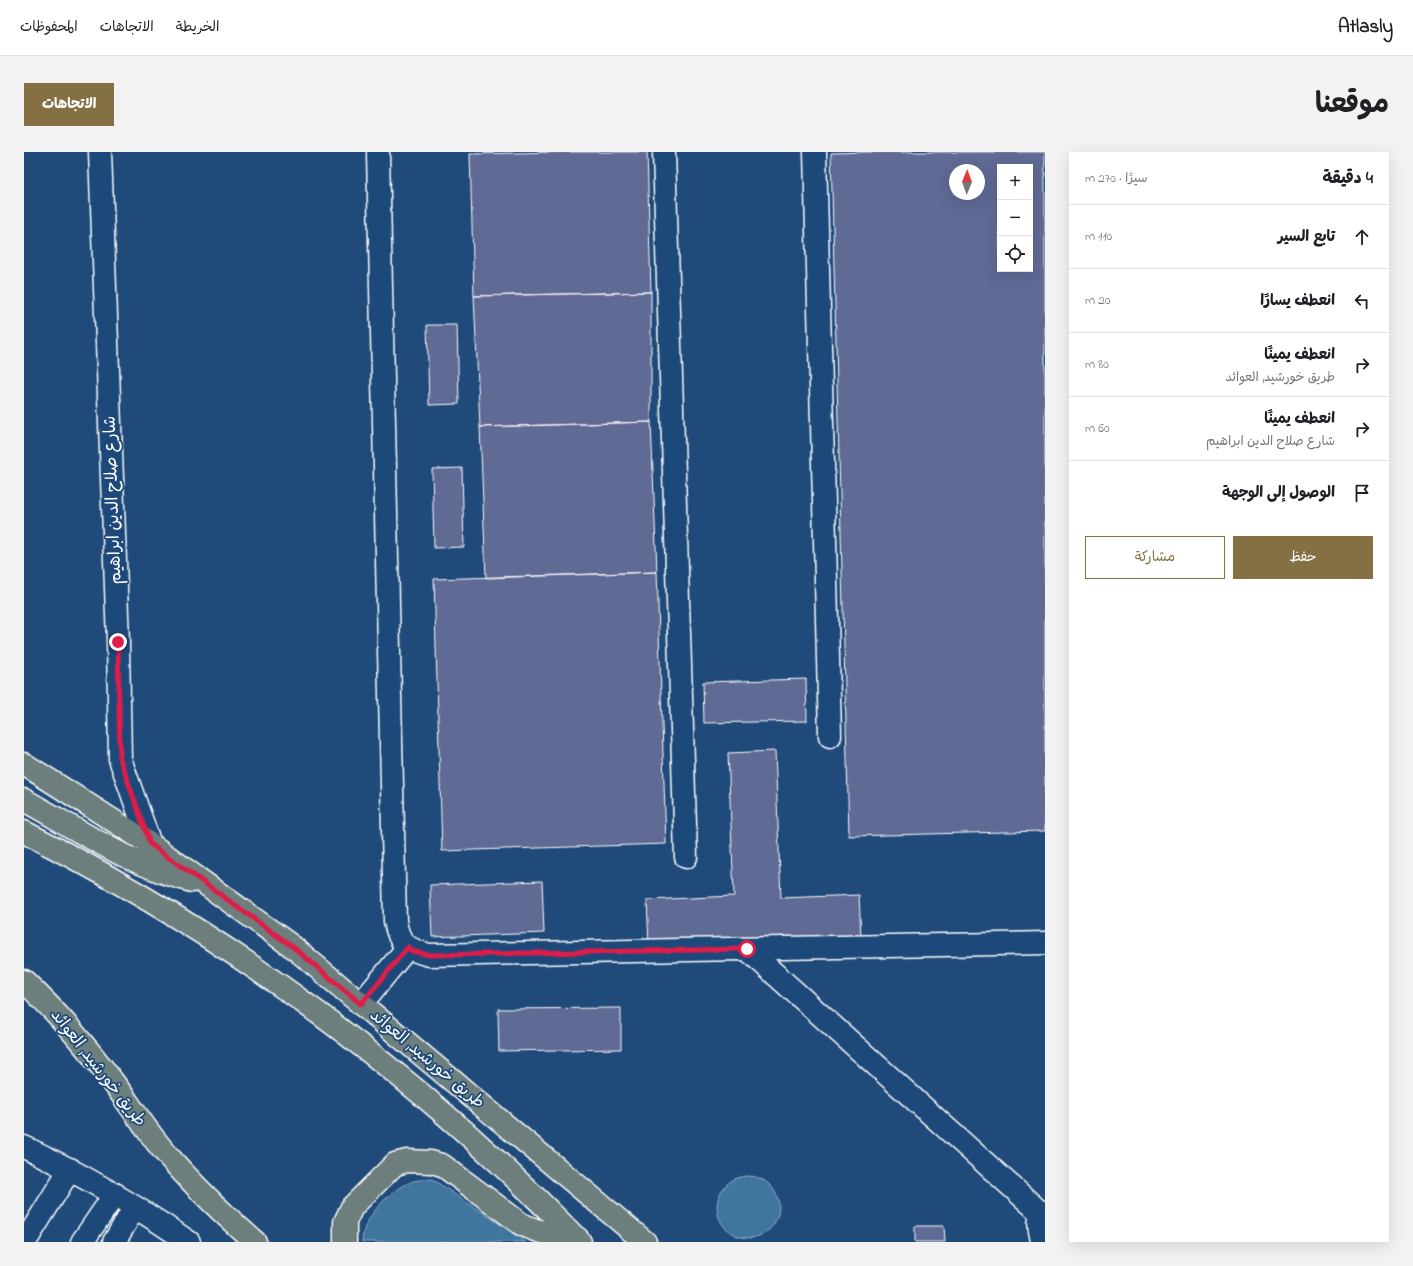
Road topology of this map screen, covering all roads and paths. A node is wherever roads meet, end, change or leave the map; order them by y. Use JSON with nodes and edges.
{"nodes":[{"id":1,"x":100,"y":152,"type":"edge"},
{"id":2,"x":378,"y":152,"type":"edge"},
{"id":3,"x":664,"y":152,"type":"edge"},
{"id":4,"x":815,"y":152,"type":"edge"},
{"id":5,"x":830,"y":736,"type":"dead end"},
{"id":6,"x":24,"y":764,"type":"edge"},
{"id":7,"x":24,"y":800,"type":"edge"},
{"id":8,"x":24,"y":832,"type":"edge"},
{"id":9,"x":150,"y":844,"type":"junction"},
{"id":10,"x":686,"y":857,"type":"dead end"},
{"id":11,"x":207,"y":885,"type":"junction"},
{"id":12,"x":1045,"y":943,"type":"edge"},
{"id":13,"x":408,"y":947,"type":"junction"},
{"id":14,"x":747,"y":949,"type":"junction"},
{"id":15,"x":24,"y":981,"type":"edge"},
{"id":16,"x":361,"y":1004,"type":"junction"},
{"id":17,"x":24,"y":1147,"type":"edge"},
{"id":18,"x":70,"y":1169,"type":"junction"},
{"id":19,"x":116,"y":1194,"type":"junction"},
{"id":20,"x":136,"y":1207,"type":"junction"},
{"id":21,"x":1043,"y":1213,"type":"edge"},
{"id":22,"x":579,"y":1240,"type":"edge"},
{"id":23,"x":25,"y":1242,"type":"edge"},
{"id":24,"x":82,"y":1242,"type":"edge"},
{"id":25,"x":114,"y":1242,"type":"edge"},
{"id":26,"x":189,"y":1242,"type":"edge"},
{"id":27,"x":255,"y":1242,"type":"edge"},
{"id":28,"x":345,"y":1242,"type":"edge"},
{"id":29,"x":645,"y":1242,"type":"edge"},
{"id":30,"x":1042,"y":1242,"type":"edge"}],
"edges":[{"from":1,"to":9,"type":"street","name":"شارع صلاح الدين ابراهيم"},
{"from":2,"to":13,"type":"street"},
{"from":3,"to":10,"type":"street"},
{"from":4,"to":5,"type":"street"},
{"from":6,"to":9,"type":"main road","name":"طريق خورشيد, العوائد"},
{"from":7,"to":11,"type":"main road"},
{"from":8,"to":22,"type":"main road"},
{"from":9,"to":11,"type":"main road","name":"طريق خورشيد, العوائد"},
{"from":11,"to":16,"type":"main road","name":"طريق خورشيد, العوائد"},
{"from":12,"to":14,"type":"street"},
{"from":13,"to":14,"type":"street"},
{"from":13,"to":16,"type":"street"},
{"from":14,"to":21,"type":"street"},
{"from":15,"to":27,"type":"main road","name":"طريق خورشيد, العوائد"},
{"from":16,"to":29,"type":"main road","name":"طريق خورشيد, العوائد"},
{"from":17,"to":18,"type":"street"},
{"from":18,"to":19,"type":"street"},
{"from":18,"to":23,"type":"street"},
{"from":19,"to":20,"type":"street"},
{"from":19,"to":24,"type":"street"},
{"from":20,"to":25,"type":"street"},
{"from":20,"to":26,"type":"street"},
{"from":21,"to":30,"type":"street"},
{"from":22,"to":28,"type":"main road"}]}
